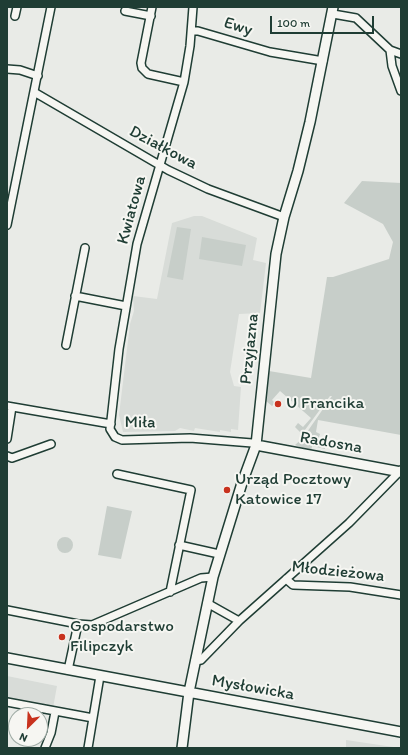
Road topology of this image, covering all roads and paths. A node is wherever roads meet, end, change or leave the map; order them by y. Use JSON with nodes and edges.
{"nodes":[{"id":1,"x":17,"y":7,"type":"edge"},
{"id":2,"x":51,"y":7,"type":"edge"},
{"id":3,"x":152,"y":7,"type":"edge"},
{"id":4,"x":193,"y":7,"type":"edge"},
{"id":5,"x":333,"y":10,"type":"edge"},
{"id":6,"x":125,"y":11,"type":"dead end"},
{"id":7,"x":15,"y":16,"type":"dead end"},
{"id":8,"x":151,"y":16,"type":"junction"},
{"id":9,"x":192,"y":32,"type":"junction"},
{"id":10,"x":390,"y":50,"type":"junction"},
{"id":11,"x":401,"y":54,"type":"edge"},
{"id":12,"x":324,"y":61,"type":"junction"},
{"id":13,"x":7,"y":69,"type":"edge"},
{"id":14,"x":38,"y":76,"type":"junction"},
{"id":15,"x":184,"y":82,"type":"junction"},
{"id":16,"x":401,"y":91,"type":"edge"},
{"id":17,"x":34,"y":92,"type":"junction"},
{"id":18,"x":159,"y":165,"type":"junction"},
{"id":19,"x":284,"y":217,"type":"junction"},
{"id":20,"x":7,"y":225,"type":"edge"},
{"id":21,"x":85,"y":248,"type":"dead end"},
{"id":22,"x":76,"y":296,"type":"junction"},
{"id":23,"x":126,"y":306,"type":"junction"},
{"id":24,"x":66,"y":345,"type":"dead end"},
{"id":25,"x":10,"y":407,"type":"edge"},
{"id":26,"x":111,"y":424,"type":"junction"},
{"id":27,"x":7,"y":439,"type":"edge"},
{"id":28,"x":51,"y":444,"type":"dead end"},
{"id":29,"x":256,"y":445,"type":"junction"},
{"id":30,"x":7,"y":456,"type":"edge"},
{"id":31,"x":400,"y":471,"type":"edge"},
{"id":32,"x":117,"y":474,"type":"dead end"},
{"id":33,"x":179,"y":545,"type":"junction"},
{"id":34,"x":219,"y":554,"type":"junction"},
{"id":35,"x":213,"y":577,"type":"junction"},
{"id":36,"x":286,"y":579,"type":"junction"},
{"id":37,"x":170,"y":592,"type":"junction"},
{"id":38,"x":401,"y":595,"type":"edge"},
{"id":39,"x":207,"y":604,"type":"junction"},
{"id":40,"x":7,"y":610,"type":"edge"},
{"id":41,"x":239,"y":621,"type":"junction"},
{"id":42,"x":78,"y":624,"type":"junction"},
{"id":43,"x":7,"y":658,"type":"edge"},
{"id":44,"x":195,"y":660,"type":"junction"},
{"id":45,"x":68,"y":670,"type":"junction"},
{"id":46,"x":100,"y":676,"type":"junction"},
{"id":47,"x":189,"y":692,"type":"junction"},
{"id":48,"x":7,"y":702,"type":"edge"},
{"id":49,"x":55,"y":712,"type":"junction"},
{"id":50,"x":93,"y":718,"type":"junction"},
{"id":51,"x":401,"y":732,"type":"edge"},
{"id":52,"x":45,"y":748,"type":"edge"},
{"id":53,"x":88,"y":748,"type":"edge"},
{"id":54,"x":182,"y":748,"type":"edge"}],
"edges":[{"from":1,"to":7,"type":"street"},
{"from":2,"to":14,"type":"street"},
{"from":3,"to":8,"type":"street"},
{"from":4,"to":9,"type":"street","name":"Kwiatowa"},
{"from":5,"to":10,"type":"street"},
{"from":5,"to":12,"type":"street","name":"Przyjazna"},
{"from":6,"to":8,"type":"street"},
{"from":8,"to":15,"type":"street"},
{"from":9,"to":12,"type":"street","name":"Ewy"},
{"from":9,"to":15,"type":"street","name":"Kwiatowa"},
{"from":10,"to":11,"type":"street"},
{"from":10,"to":16,"type":"street"},
{"from":12,"to":19,"type":"street","name":"Przyjazna"},
{"from":13,"to":14,"type":"street"},
{"from":14,"to":17,"type":"street"},
{"from":15,"to":18,"type":"street","name":"Kwiatowa"},
{"from":17,"to":18,"type":"street","name":"Działkowa"},
{"from":17,"to":20,"type":"street"},
{"from":18,"to":19,"type":"street","name":"Działkowa"},
{"from":18,"to":23,"type":"street","name":"Kwiatowa"},
{"from":19,"to":29,"type":"street","name":"Przyjazna"},
{"from":21,"to":22,"type":"street"},
{"from":22,"to":23,"type":"street"},
{"from":22,"to":24,"type":"street"},
{"from":23,"to":26,"type":"street","name":"Kwiatowa"},
{"from":25,"to":26,"type":"street","name":"Miła"},
{"from":25,"to":27,"type":"street","name":"Miła"},
{"from":26,"to":29,"type":"street","name":"Miła"},
{"from":28,"to":30,"type":"street"},
{"from":29,"to":31,"type":"street","name":"Radosna"},
{"from":29,"to":34,"type":"street","name":"Przyjazna"},
{"from":31,"to":36,"type":"street"},
{"from":32,"to":33,"type":"street"},
{"from":33,"to":34,"type":"street"},
{"from":33,"to":37,"type":"street"},
{"from":34,"to":35,"type":"street","name":"Przyjazna"},
{"from":35,"to":37,"type":"street"},
{"from":35,"to":39,"type":"street","name":"Przyjazna"},
{"from":36,"to":38,"type":"street","name":"Młodzieżowa"},
{"from":36,"to":41,"type":"street","name":"Młodzieżowa"},
{"from":37,"to":42,"type":"street"},
{"from":39,"to":41,"type":"street"},
{"from":39,"to":44,"type":"street","name":"Przyjazna"},
{"from":40,"to":42,"type":"street"},
{"from":41,"to":44,"type":"street","name":"Młodzieżowa"},
{"from":42,"to":45,"type":"street"},
{"from":43,"to":45,"type":"street","name":"Mysłowicka"},
{"from":44,"to":47,"type":"street","name":"Przyjazna"},
{"from":45,"to":46,"type":"street","name":"Mysłowicka"},
{"from":46,"to":47,"type":"street","name":"Mysłowicka"},
{"from":46,"to":50,"type":"street"},
{"from":47,"to":51,"type":"street","name":"Mysłowicka"},
{"from":47,"to":54,"type":"street","name":"Przyjazna"},
{"from":48,"to":49,"type":"street"},
{"from":49,"to":50,"type":"street"},
{"from":49,"to":52,"type":"street"},
{"from":50,"to":53,"type":"street"}]}
